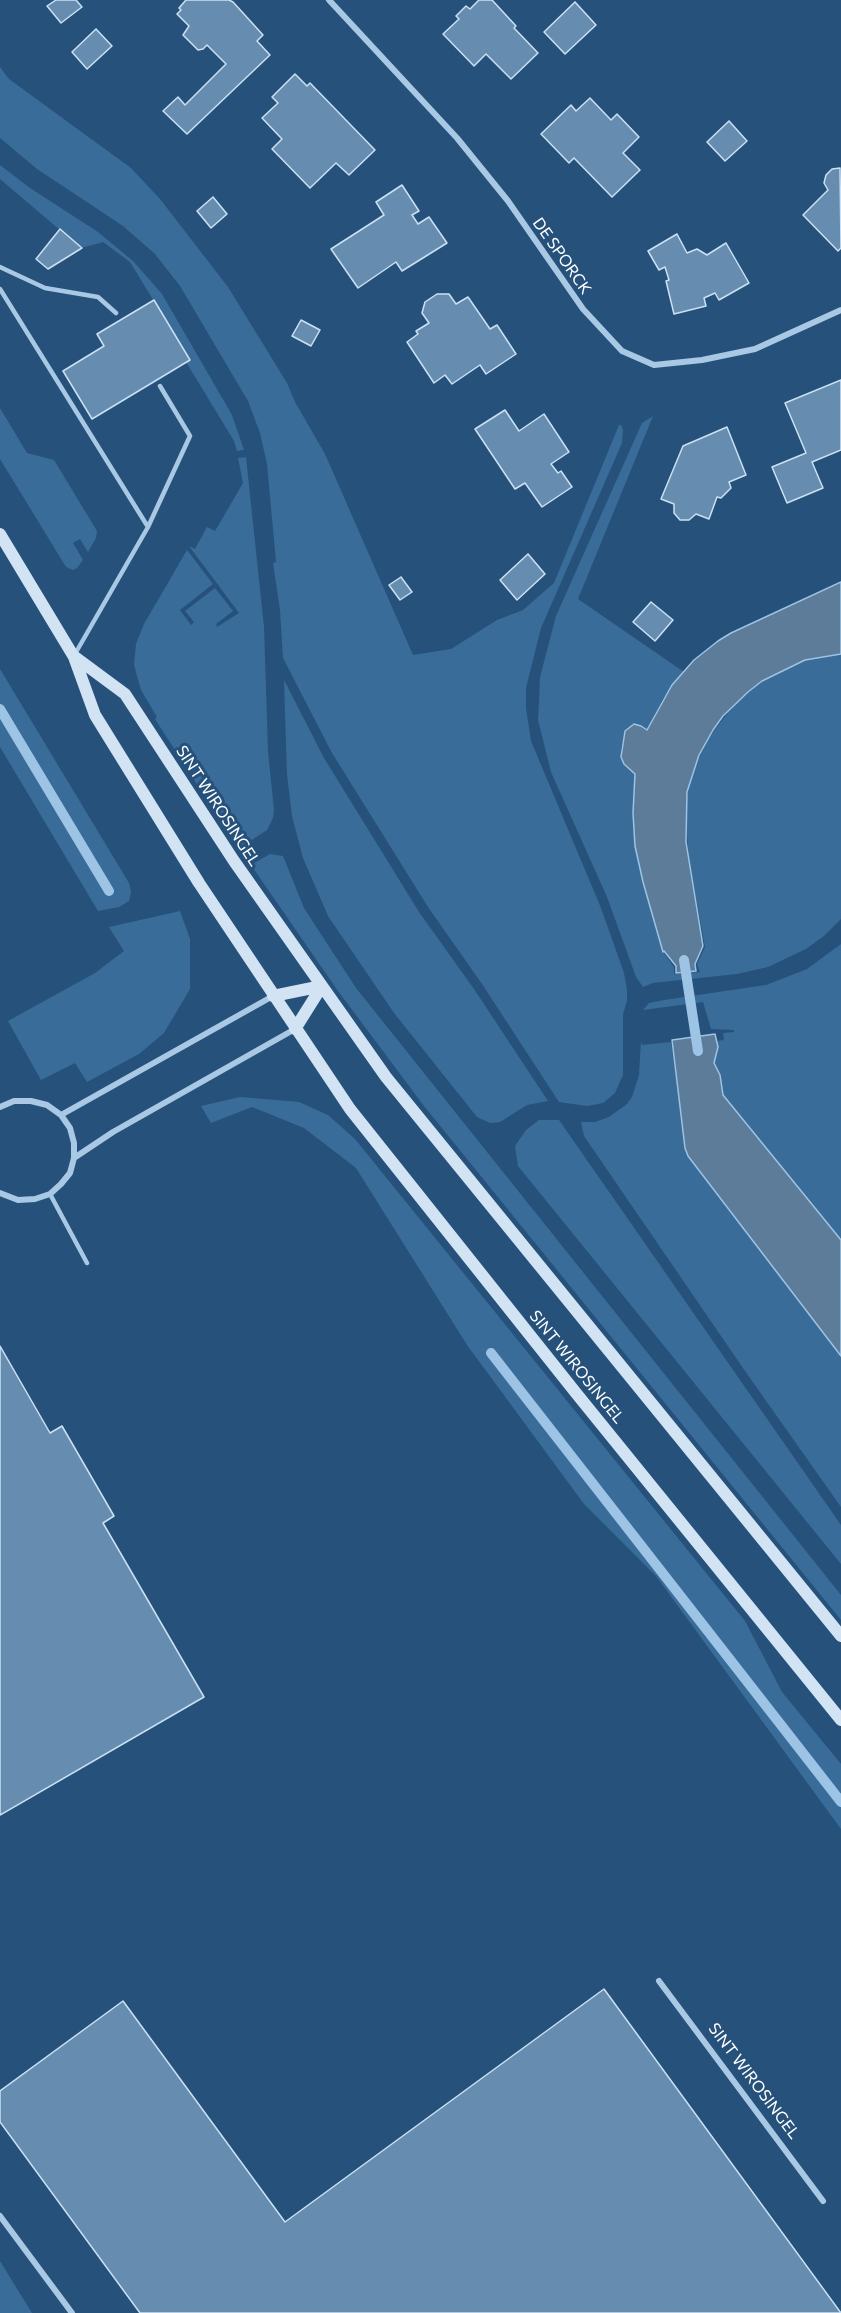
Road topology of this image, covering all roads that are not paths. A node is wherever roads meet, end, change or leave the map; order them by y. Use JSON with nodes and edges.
{"nodes":[{"id":1,"x":329,"y":0,"type":"edge"},
{"id":2,"x":0,"y":267,"type":"edge"},
{"id":3,"x":0,"y":289,"type":"edge"},
{"id":4,"x":841,"y":310,"type":"edge"},
{"id":5,"x":116,"y":314,"type":"dead end"},
{"id":6,"x":160,"y":386,"type":"dead end"},
{"id":7,"x":148,"y":527,"type":"junction"},
{"id":8,"x":0,"y":534,"type":"edge"},
{"id":9,"x":74,"y":657,"type":"junction"},
{"id":10,"x":322,"y":986,"type":"junction"},
{"id":11,"x":273,"y":996,"type":"junction"},
{"id":12,"x":295,"y":1029,"type":"junction"},
{"id":13,"x":0,"y":1107,"type":"edge"},
{"id":14,"x":61,"y":1115,"type":"junction"},
{"id":15,"x":74,"y":1158,"type":"junction"},
{"id":16,"x":0,"y":1193,"type":"edge"},
{"id":17,"x":50,"y":1194,"type":"junction"},
{"id":18,"x":87,"y":1263,"type":"dead end"},
{"id":19,"x":841,"y":1636,"type":"edge"},
{"id":20,"x":841,"y":1720,"type":"edge"},
{"id":21,"x":659,"y":1981,"type":"dead end"},
{"id":22,"x":823,"y":2200,"type":"dead end"},
{"id":23,"x":0,"y":2216,"type":"edge"},
{"id":24,"x":72,"y":2313,"type":"edge"}],
"edges":[{"from":1,"to":4,"type":"street","name":"DE SPORCK"},
{"from":2,"to":5,"type":"lane"},
{"from":3,"to":7,"type":"lane"},
{"from":6,"to":7,"type":"lane"},
{"from":7,"to":9,"type":"lane"},
{"from":8,"to":9,"type":"main road","name":"SINT WIROSINGEL"},
{"from":9,"to":10,"type":"main road","name":"SINT WIROSINGEL"},
{"from":9,"to":11,"type":"main road","name":"SINT WIROSINGEL"},
{"from":10,"to":11,"type":"main road"},
{"from":10,"to":12,"type":"main road"},
{"from":10,"to":19,"type":"main road","name":"SINT WIROSINGEL"},
{"from":11,"to":12,"type":"main road","name":"SINT WIROSINGEL"},
{"from":11,"to":14,"type":"street"},
{"from":12,"to":15,"type":"street"},
{"from":12,"to":20,"type":"main road","name":"SINT WIROSINGEL"},
{"from":13,"to":14,"type":"street"},
{"from":14,"to":15,"type":"street"},
{"from":15,"to":17,"type":"street"},
{"from":16,"to":17,"type":"street"},
{"from":17,"to":18,"type":"lane"},
{"from":21,"to":22,"type":"street","name":"SINT WIROSINGEL"},
{"from":23,"to":24,"type":"street"}]}
